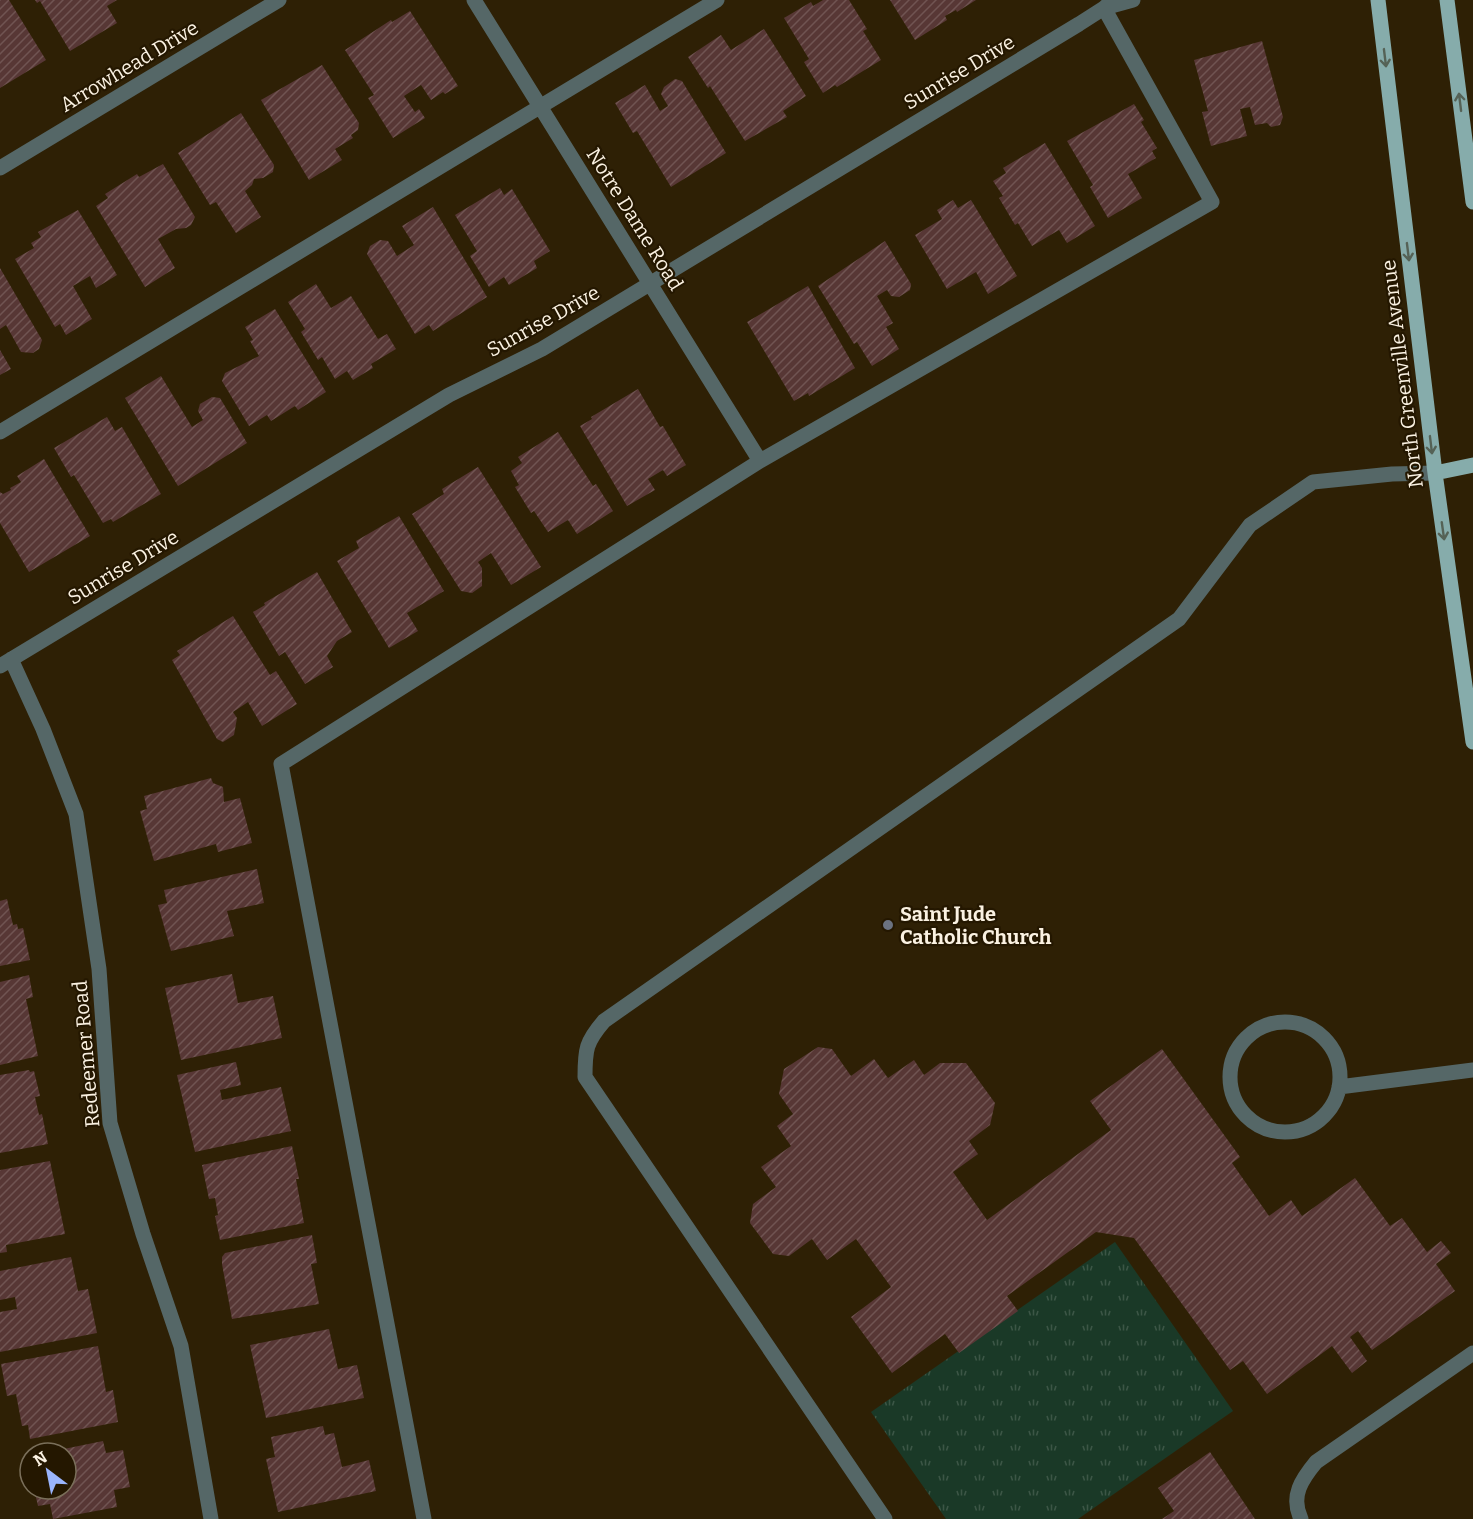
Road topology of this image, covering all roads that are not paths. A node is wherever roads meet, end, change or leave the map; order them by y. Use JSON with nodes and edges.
{"nodes":[{"id":1,"x":279,"y":0,"type":"edge"},
{"id":2,"x":474,"y":0,"type":"edge"},
{"id":3,"x":717,"y":0,"type":"edge"},
{"id":4,"x":1133,"y":0,"type":"edge"},
{"id":5,"x":1378,"y":0,"type":"edge"},
{"id":6,"x":1447,"y":0,"type":"edge"},
{"id":7,"x":1108,"y":4,"type":"edge"},
{"id":8,"x":541,"y":108,"type":"junction"},
{"id":9,"x":0,"y":168,"type":"edge"},
{"id":10,"x":1473,"y":202,"type":"edge"},
{"id":11,"x":650,"y":283,"type":"junction"},
{"id":12,"x":0,"y":432,"type":"edge"},
{"id":13,"x":760,"y":461,"type":"junction"},
{"id":14,"x":1473,"y":465,"type":"edge"},
{"id":15,"x":1435,"y":473,"type":"junction"},
{"id":16,"x":5,"y":662,"type":"edge"},
{"id":17,"x":1473,"y":742,"type":"edge"},
{"id":18,"x":1473,"y":1070,"type":"edge"},
{"id":19,"x":1339,"y":1088,"type":"junction"},
{"id":20,"x":1473,"y":1353,"type":"edge"},
{"id":21,"x":211,"y":1519,"type":"edge"},
{"id":22,"x":424,"y":1519,"type":"edge"},
{"id":23,"x":885,"y":1519,"type":"edge"},
{"id":24,"x":1301,"y":1519,"type":"edge"}],
"edges":[{"from":1,"to":9,"type":"street","name":"Arrowhead Drive"},
{"from":2,"to":8,"type":"street","name":"Notre Dame Road"},
{"from":3,"to":8,"type":"street"},
{"from":4,"to":7,"type":"street","name":"Sunrise Drive"},
{"from":5,"to":15,"type":"main road","name":"North Greenville Avenue","one_way":true},
{"from":10,"to":6,"type":"main road","one_way":true},
{"from":7,"to":11,"type":"street","name":"Sunrise Drive"},
{"from":7,"to":13,"type":"street"},
{"from":8,"to":11,"type":"street","name":"Notre Dame Road"},
{"from":8,"to":12,"type":"street"},
{"from":11,"to":13,"type":"street","name":"Notre Dame Road"},
{"from":11,"to":16,"type":"street","name":"Sunrise Drive"},
{"from":13,"to":22,"type":"street"},
{"from":14,"to":15,"type":"main road"},
{"from":15,"to":17,"type":"main road","name":"North Greenville Avenue","one_way":true},
{"from":15,"to":23,"type":"street"},
{"from":16,"to":21,"type":"street","name":"Redeemer Road"},
{"from":18,"to":19,"type":"street"},
{"from":19,"to":19,"type":"street"},
{"from":20,"to":24,"type":"street"}]}
